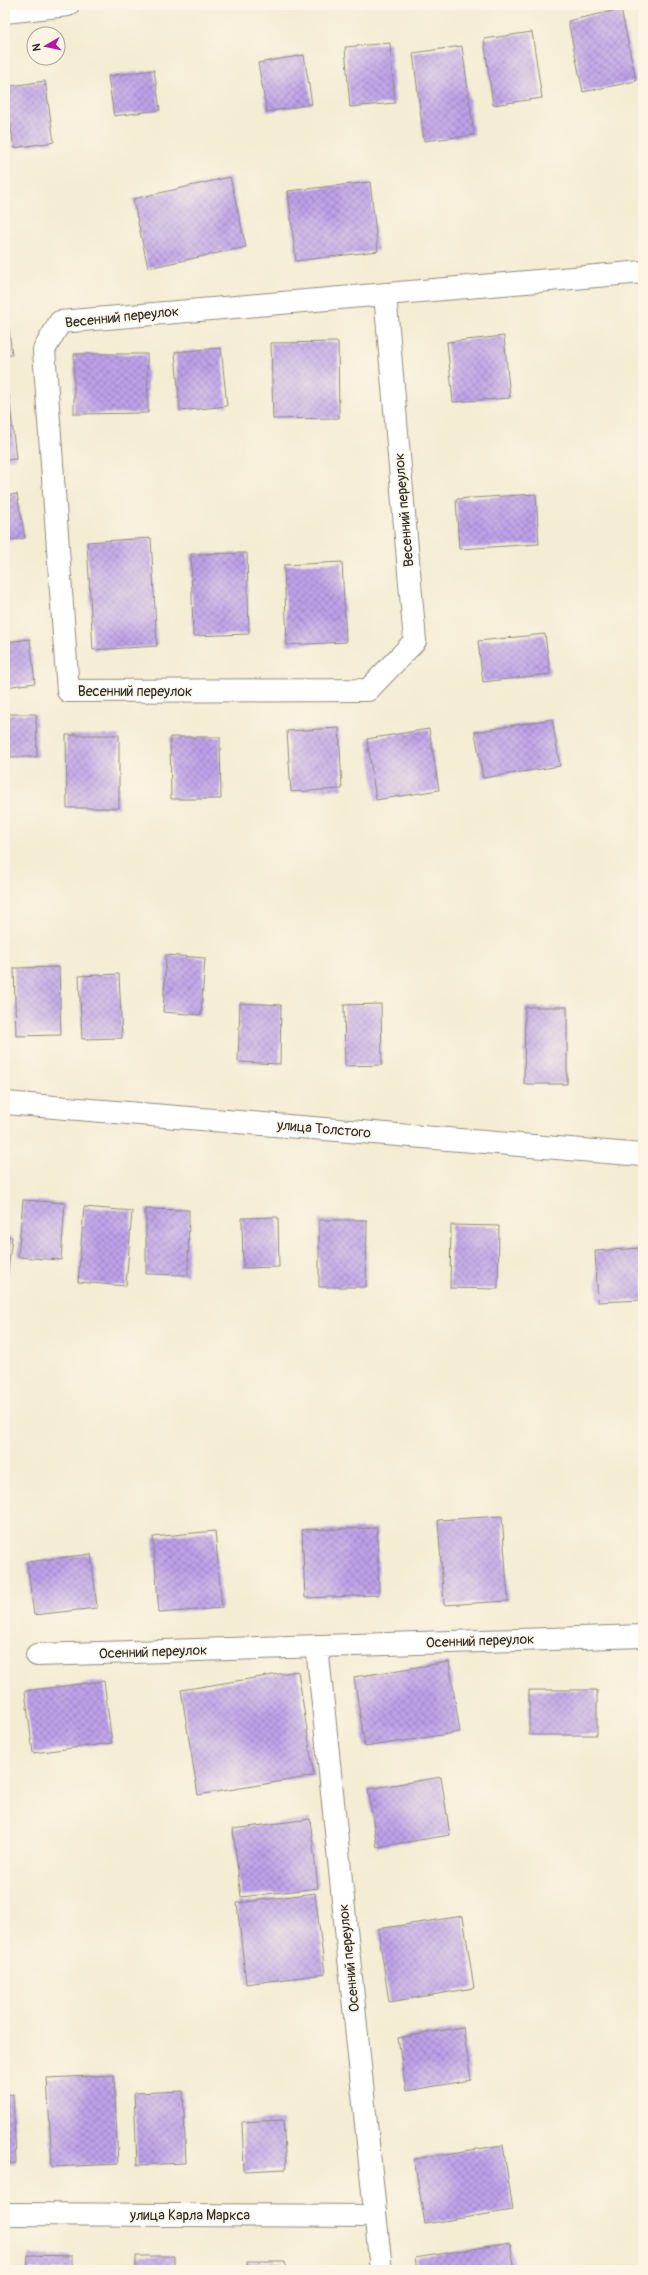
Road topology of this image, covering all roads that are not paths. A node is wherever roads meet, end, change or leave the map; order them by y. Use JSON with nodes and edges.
{"nodes":[{"id":1,"x":68,"y":5,"type":"edge"},
{"id":2,"x":36,"y":7,"type":"edge"},
{"id":3,"x":5,"y":12,"type":"edge"},
{"id":4,"x":643,"y":272,"type":"edge"},
{"id":5,"x":385,"y":294,"type":"junction"},
{"id":6,"x":5,"y":1103,"type":"edge"},
{"id":7,"x":643,"y":1155,"type":"edge"},
{"id":8,"x":643,"y":1636,"type":"edge"},
{"id":9,"x":317,"y":1646,"type":"junction"},
{"id":10,"x":37,"y":1655,"type":"dead end"},
{"id":11,"x":5,"y":2214,"type":"edge"},
{"id":12,"x":375,"y":2216,"type":"junction"},
{"id":13,"x":381,"y":2270,"type":"edge"}],
"edges":[{"from":1,"to":2,"type":"street"},
{"from":2,"to":3,"type":"street"},
{"from":4,"to":5,"type":"street","name":"Весенний переулок"},
{"from":5,"to":5,"type":"street","name":"Весенний переулок"},
{"from":6,"to":7,"type":"street","name":"улица Толстого"},
{"from":8,"to":9,"type":"street","name":"Осенний переулок"},
{"from":9,"to":10,"type":"street","name":"Осенний переулок"},
{"from":9,"to":12,"type":"street","name":"Осенний переулок"},
{"from":11,"to":12,"type":"street","name":"улица Карла Маркса"},
{"from":12,"to":13,"type":"street","name":"Осенний переулок"}]}
